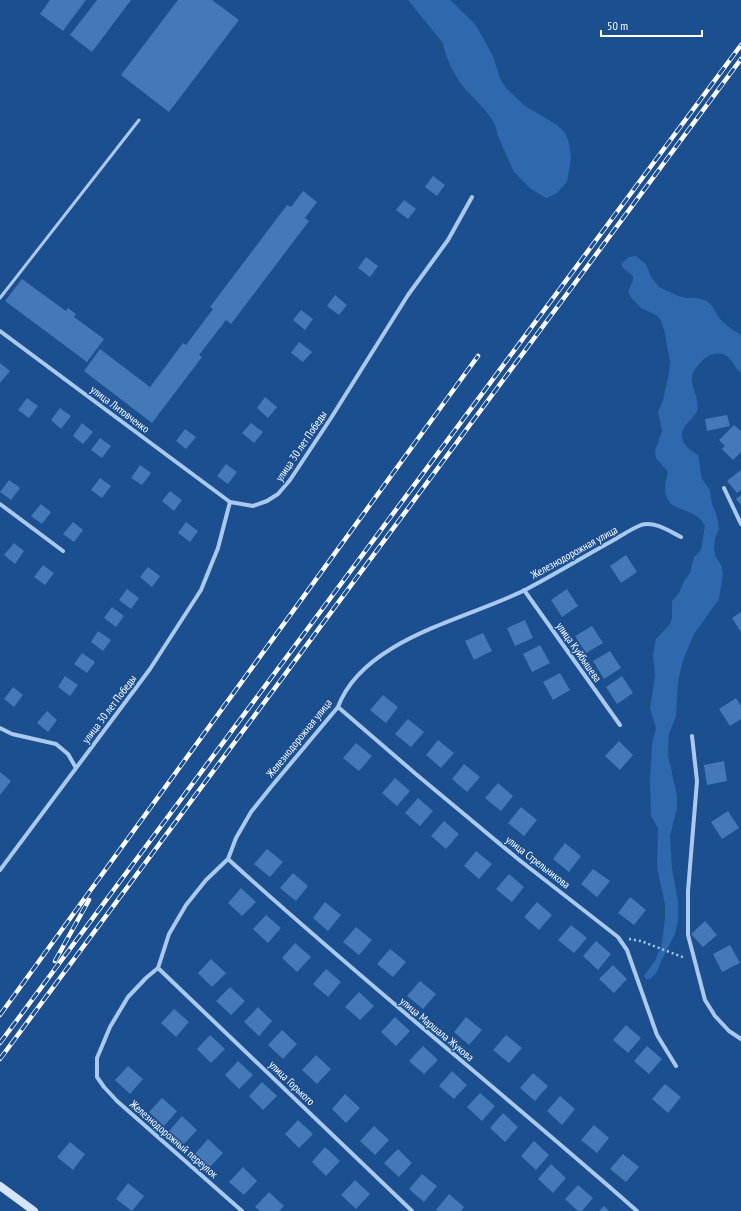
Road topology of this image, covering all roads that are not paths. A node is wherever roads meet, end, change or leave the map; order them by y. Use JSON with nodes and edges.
{"nodes":[{"id":1,"x":139,"y":120,"type":"dead end"},
{"id":2,"x":472,"y":197,"type":"dead end"},
{"id":3,"x":0,"y":298,"type":"edge"},
{"id":4,"x":0,"y":331,"type":"edge"},
{"id":5,"x":724,"y":488,"type":"dead end"},
{"id":6,"x":230,"y":502,"type":"junction"},
{"id":7,"x":0,"y":504,"type":"edge"},
{"id":8,"x":741,"y":524,"type":"edge"},
{"id":9,"x":681,"y":537,"type":"dead end"},
{"id":10,"x":63,"y":551,"type":"dead end"},
{"id":11,"x":524,"y":590,"type":"junction"},
{"id":12,"x":338,"y":707,"type":"junction"},
{"id":13,"x":620,"y":725,"type":"dead end"},
{"id":14,"x":0,"y":728,"type":"edge"},
{"id":15,"x":692,"y":736,"type":"dead end"},
{"id":16,"x":76,"y":768,"type":"junction"},
{"id":17,"x":228,"y":859,"type":"junction"},
{"id":18,"x":0,"y":870,"type":"edge"},
{"id":19,"x":158,"y":968,"type":"junction"},
{"id":20,"x":741,"y":1039,"type":"edge"},
{"id":21,"x":676,"y":1066,"type":"dead end"},
{"id":22,"x":0,"y":1186,"type":"edge"},
{"id":23,"x":34,"y":1211,"type":"edge"},
{"id":24,"x":242,"y":1211,"type":"edge"},
{"id":25,"x":412,"y":1211,"type":"edge"},
{"id":26,"x":637,"y":1211,"type":"edge"}],
"edges":[{"from":1,"to":3,"type":"lane"},
{"from":2,"to":6,"type":"street","name":"улица 30 лет Победы"},
{"from":4,"to":6,"type":"street","name":"улица Литовченко"},
{"from":5,"to":8,"type":"street"},
{"from":6,"to":16,"type":"street","name":"улица 30 лет Победы"},
{"from":7,"to":10,"type":"street"},
{"from":9,"to":11,"type":"street","name":"Железнодорожная улица"},
{"from":11,"to":12,"type":"street","name":"Железнодорожная улица"},
{"from":11,"to":13,"type":"street","name":"улица Куйбышева"},
{"from":12,"to":17,"type":"street","name":"Железнодорожная улица"},
{"from":12,"to":21,"type":"street","name":"улица Стрельникова"},
{"from":14,"to":16,"type":"street"},
{"from":15,"to":20,"type":"street"},
{"from":16,"to":18,"type":"street","name":"улица 30 лет Победы"},
{"from":17,"to":19,"type":"street","name":"Железнодорожная улица"},
{"from":17,"to":26,"type":"street","name":"улица Маршала Жукова"},
{"from":19,"to":24,"type":"street","name":"Железнодорожный переулок"},
{"from":19,"to":25,"type":"street","name":"улица Горького"},
{"from":22,"to":23,"type":"main road"}]}
